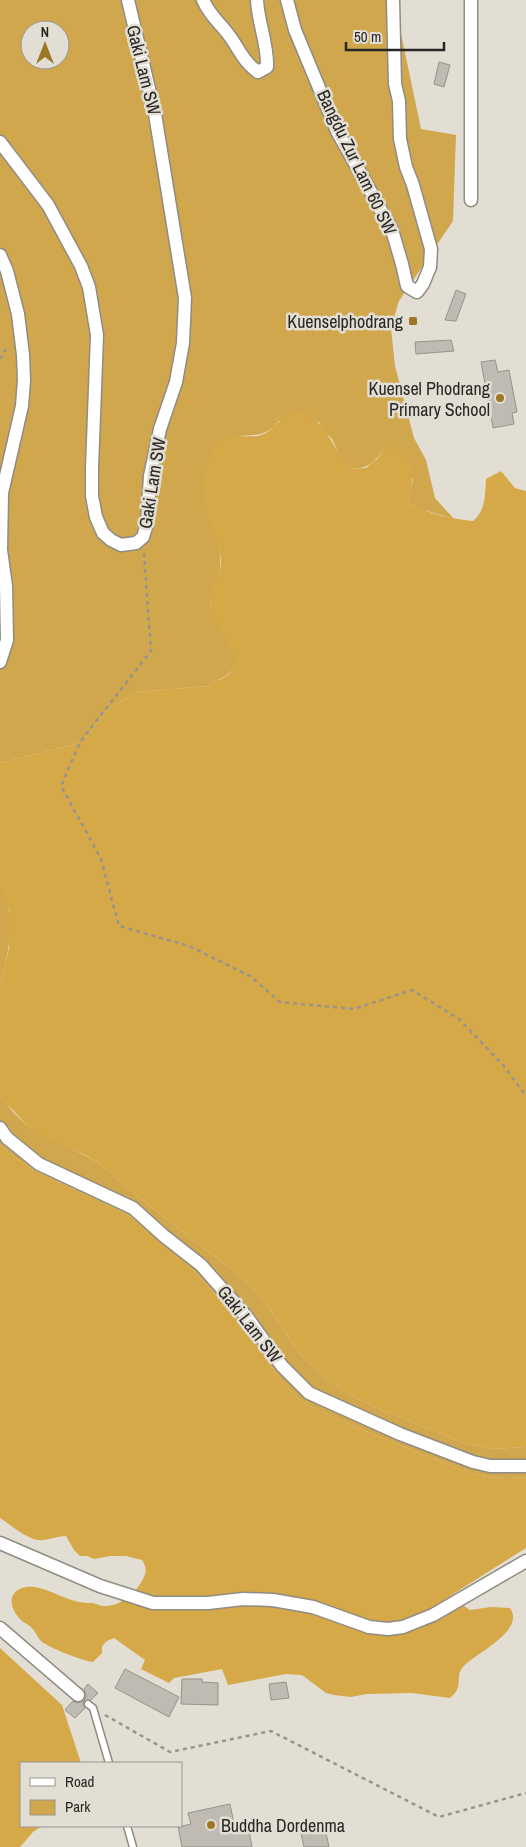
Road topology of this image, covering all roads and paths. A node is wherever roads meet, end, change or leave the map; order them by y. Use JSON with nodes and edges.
{"nodes":[{"id":1,"x":128,"y":0,"type":"edge"},
{"id":2,"x":203,"y":0,"type":"edge"},
{"id":3,"x":257,"y":0,"type":"edge"},
{"id":4,"x":287,"y":0,"type":"edge"},
{"id":5,"x":393,"y":0,"type":"edge"},
{"id":6,"x":471,"y":0,"type":"edge"},
{"id":7,"x":0,"y":142,"type":"edge"},
{"id":8,"x":471,"y":200,"type":"dead end"},
{"id":9,"x":0,"y":255,"type":"edge"},
{"id":10,"x":143,"y":537,"type":"junction"},
{"id":11,"x":0,"y":662,"type":"edge"},
{"id":12,"x":526,"y":1096,"type":"edge"},
{"id":13,"x":0,"y":1128,"type":"edge"},
{"id":14,"x":526,"y":1466,"type":"edge"},
{"id":15,"x":0,"y":1543,"type":"edge"},
{"id":16,"x":526,"y":1561,"type":"edge"},
{"id":17,"x":0,"y":1628,"type":"edge"},
{"id":18,"x":86,"y":1703,"type":"junction"},
{"id":19,"x":109,"y":1762,"type":"edge"},
{"id":20,"x":526,"y":1793,"type":"edge"},
{"id":21,"x":127,"y":1827,"type":"edge"},
{"id":22,"x":133,"y":1847,"type":"edge"}],
"edges":[{"from":1,"to":10,"type":"street","name":"Gaki Lam SW"},
{"from":2,"to":3,"type":"street"},
{"from":4,"to":5,"type":"street","name":"Bangdu Zur Lam 60 SW"},
{"from":6,"to":8,"type":"street"},
{"from":7,"to":10,"type":"street","name":"Gaki Lam SW"},
{"from":9,"to":11,"type":"street"},
{"from":10,"to":12,"type":"path"},
{"from":13,"to":14,"type":"street","name":"Gaki Lam SW"},
{"from":15,"to":16,"type":"street"},
{"from":17,"to":18,"type":"street"},
{"from":18,"to":19,"type":"lane"},
{"from":18,"to":20,"type":"path"},
{"from":21,"to":22,"type":"lane"}]}
